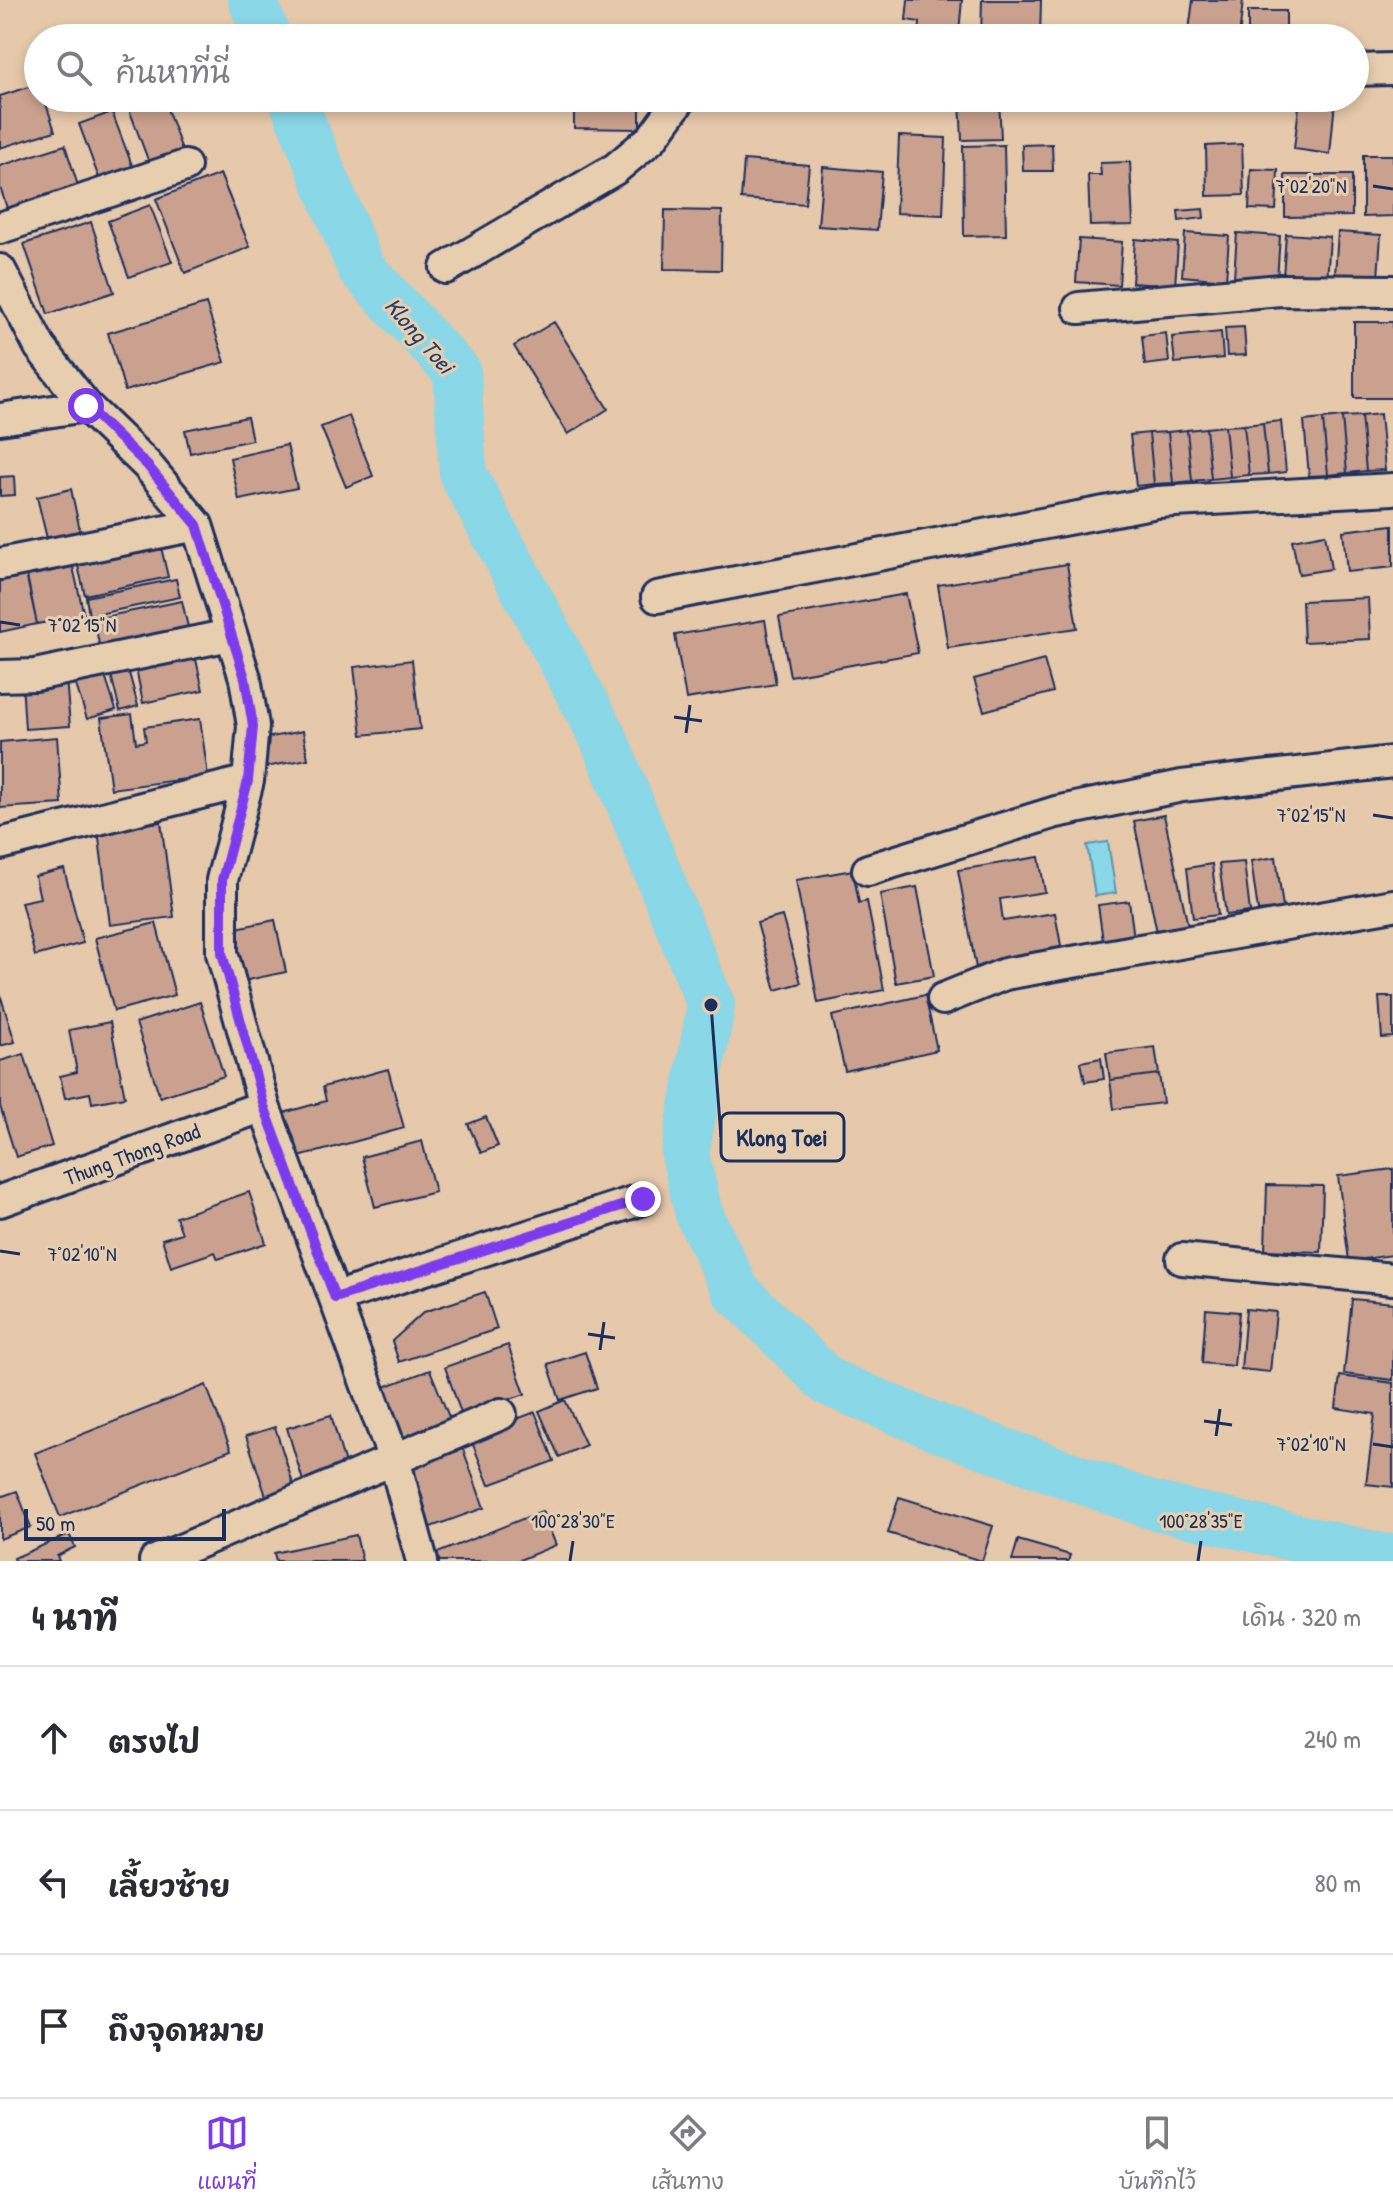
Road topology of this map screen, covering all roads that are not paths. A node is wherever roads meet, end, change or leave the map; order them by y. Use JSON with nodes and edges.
{"nodes":[{"id":1,"x":1393,"y":69,"type":"edge"},
{"id":2,"x":1369,"y":70,"type":"edge"},
{"id":3,"x":671,"y":112,"type":"edge"},
{"id":4,"x":185,"y":166,"type":"dead end"},
{"id":5,"x":0,"y":228,"type":"edge"},
{"id":6,"x":446,"y":268,"type":"dead end"},
{"id":7,"x":0,"y":270,"type":"edge"},
{"id":8,"x":1393,"y":291,"type":"edge"},
{"id":9,"x":1079,"y":308,"type":"dead end"},
{"id":10,"x":86,"y":406,"type":"junction"},
{"id":11,"x":0,"y":419,"type":"edge"},
{"id":12,"x":1393,"y":489,"type":"edge"},
{"id":13,"x":197,"y":525,"type":"junction"},
{"id":14,"x":0,"y":564,"type":"edge"},
{"id":15,"x":657,"y":597,"type":"dead end"},
{"id":16,"x":230,"y":635,"type":"junction"},
{"id":17,"x":0,"y":676,"type":"edge"},
{"id":18,"x":1393,"y":762,"type":"edge"},
{"id":19,"x":248,"y":781,"type":"junction"},
{"id":20,"x":0,"y":844,"type":"edge"},
{"id":21,"x":868,"y":870,"type":"dead end"},
{"id":22,"x":1393,"y":905,"type":"edge"},
{"id":23,"x":943,"y":999,"type":"dead end"},
{"id":24,"x":264,"y":1106,"type":"junction"},
{"id":25,"x":643,"y":1199,"type":"dead end"},
{"id":26,"x":0,"y":1201,"type":"edge"},
{"id":27,"x":1182,"y":1259,"type":"dead end"},
{"id":28,"x":1393,"y":1279,"type":"edge"},
{"id":29,"x":335,"y":1298,"type":"junction"},
{"id":30,"x":501,"y":1414,"type":"dead end"},
{"id":31,"x":394,"y":1459,"type":"junction"},
{"id":32,"x":155,"y":1561,"type":"edge"},
{"id":33,"x":422,"y":1561,"type":"edge"}],
"edges":[{"from":1,"to":2,"type":"street"},
{"from":3,"to":6,"type":"street"},
{"from":4,"to":5,"type":"street"},
{"from":7,"to":10,"type":"street"},
{"from":8,"to":9,"type":"street"},
{"from":10,"to":11,"type":"street"},
{"from":10,"to":13,"type":"street"},
{"from":12,"to":15,"type":"street"},
{"from":13,"to":14,"type":"street"},
{"from":13,"to":16,"type":"street"},
{"from":16,"to":17,"type":"street"},
{"from":16,"to":19,"type":"street"},
{"from":18,"to":21,"type":"street"},
{"from":19,"to":20,"type":"street"},
{"from":19,"to":24,"type":"street"},
{"from":22,"to":23,"type":"street"},
{"from":24,"to":26,"type":"street","name":"Thung Thong Road"},
{"from":24,"to":29,"type":"street"},
{"from":25,"to":29,"type":"street"},
{"from":27,"to":28,"type":"street"},
{"from":29,"to":31,"type":"street"},
{"from":30,"to":31,"type":"street"},
{"from":31,"to":32,"type":"street"},
{"from":31,"to":33,"type":"street"}]}
